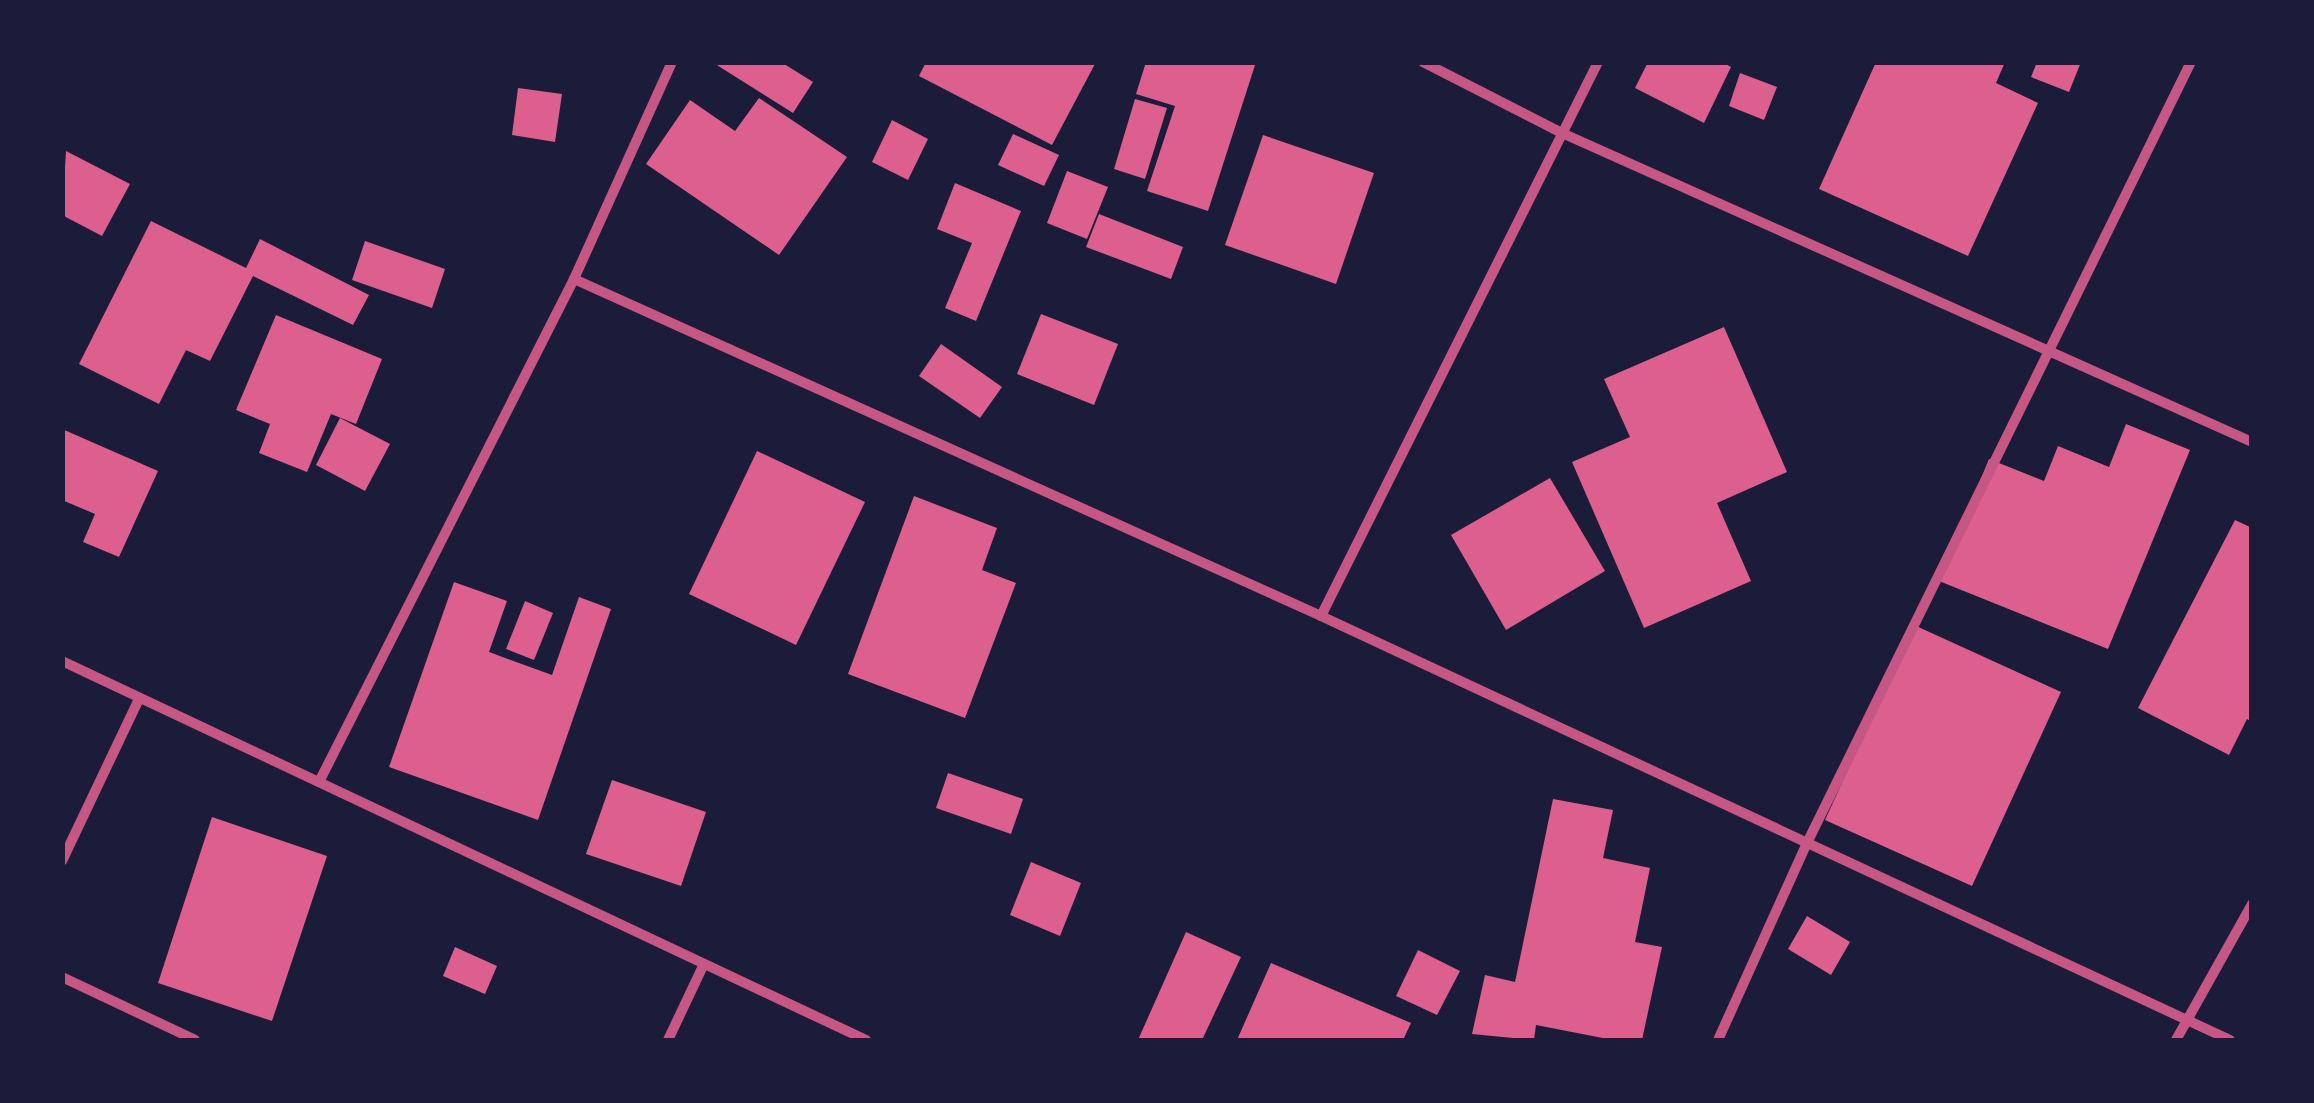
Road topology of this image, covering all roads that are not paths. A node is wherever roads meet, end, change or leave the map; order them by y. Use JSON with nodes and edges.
{"nodes":[{"id":1,"x":672,"y":62,"type":"edge"},
{"id":2,"x":1422,"y":62,"type":"edge"},
{"id":3,"x":1598,"y":62,"type":"edge"},
{"id":4,"x":2191,"y":62,"type":"edge"},
{"id":5,"x":1562,"y":133,"type":"junction"},
{"id":6,"x":574,"y":279,"type":"junction"},
{"id":7,"x":2048,"y":349,"type":"junction"},
{"id":8,"x":2252,"y":442,"type":"edge"},
{"id":9,"x":1322,"y":616,"type":"junction"},
{"id":10,"x":62,"y":660,"type":"edge"},
{"id":11,"x":139,"y":699,"type":"junction"},
{"id":12,"x":319,"y":782,"type":"junction"},
{"id":13,"x":1806,"y":845,"type":"junction"},
{"id":14,"x":62,"y":861,"type":"edge"},
{"id":15,"x":2252,"y":904,"type":"edge"},
{"id":16,"x":704,"y":964,"type":"junction"},
{"id":17,"x":62,"y":977,"type":"edge"},
{"id":18,"x":2188,"y":1020,"type":"junction"},
{"id":19,"x":195,"y":1040,"type":"edge"},
{"id":20,"x":668,"y":1040,"type":"edge"},
{"id":21,"x":866,"y":1040,"type":"edge"},
{"id":22,"x":1718,"y":1040,"type":"edge"},
{"id":23,"x":2176,"y":1040,"type":"edge"},
{"id":24,"x":2230,"y":1040,"type":"edge"}],
"edges":[{"from":1,"to":6,"type":"street"},
{"from":2,"to":5,"type":"street"},
{"from":3,"to":5,"type":"street"},
{"from":4,"to":7,"type":"street"},
{"from":5,"to":7,"type":"street"},
{"from":5,"to":9,"type":"street"},
{"from":6,"to":9,"type":"street"},
{"from":6,"to":12,"type":"street"},
{"from":7,"to":8,"type":"street"},
{"from":7,"to":13,"type":"street"},
{"from":9,"to":13,"type":"street"},
{"from":10,"to":11,"type":"street"},
{"from":11,"to":12,"type":"street"},
{"from":11,"to":14,"type":"street"},
{"from":12,"to":16,"type":"street"},
{"from":13,"to":18,"type":"street"},
{"from":13,"to":22,"type":"street"},
{"from":15,"to":18,"type":"street"},
{"from":16,"to":20,"type":"street"},
{"from":16,"to":21,"type":"street"},
{"from":17,"to":19,"type":"street"},
{"from":18,"to":23,"type":"street"},
{"from":18,"to":24,"type":"street"}]}
